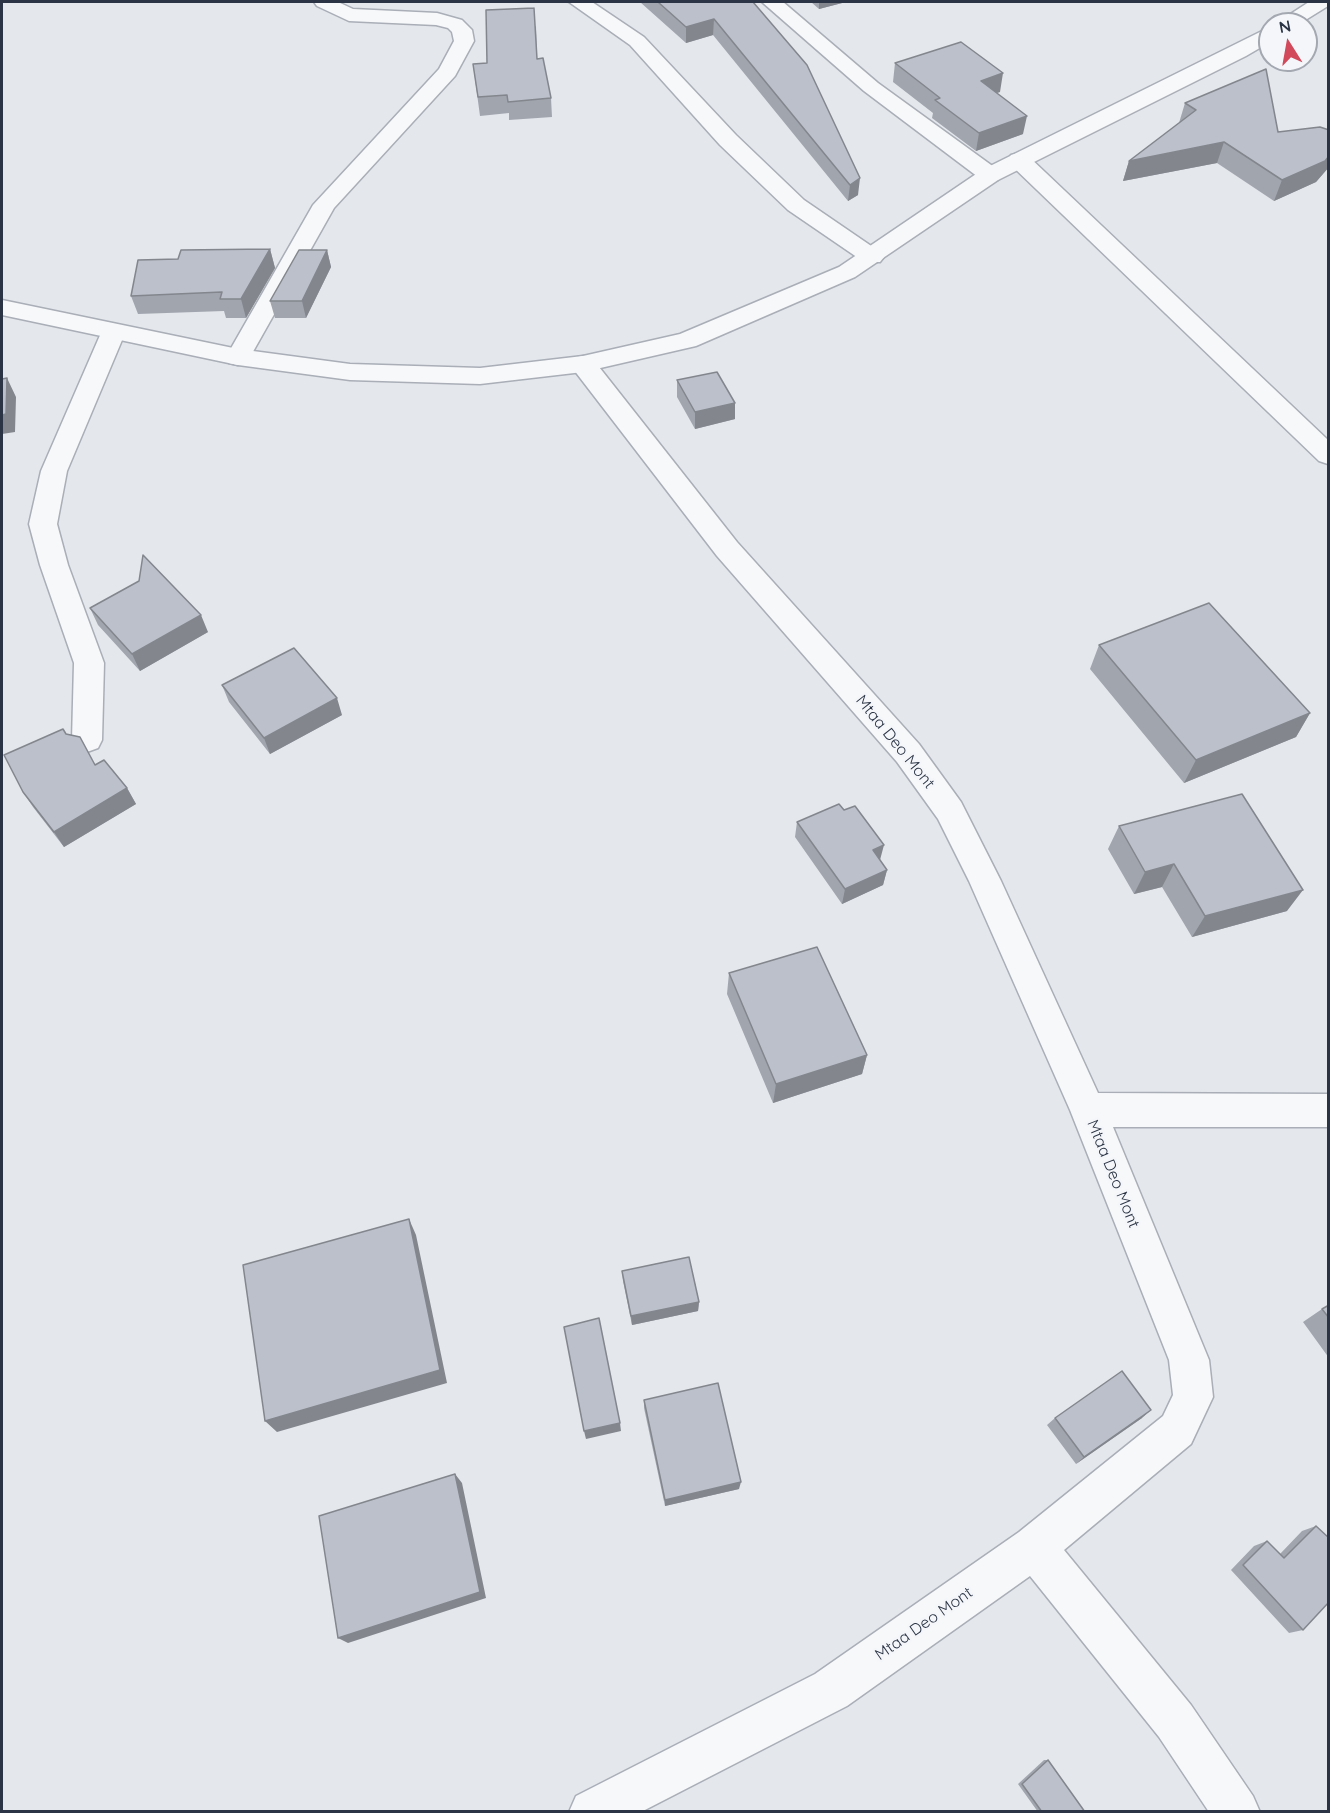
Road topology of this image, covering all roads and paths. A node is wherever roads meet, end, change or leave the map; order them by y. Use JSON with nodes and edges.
{"nodes":[{"id":1,"x":324,"y":2,"type":"edge"},
{"id":2,"x":579,"y":2,"type":"edge"},
{"id":3,"x":772,"y":2,"type":"edge"},
{"id":4,"x":1321,"y":2,"type":"edge"},
{"id":5,"x":1305,"y":12,"type":"edge"},
{"id":6,"x":1258,"y":40,"type":"edge"},
{"id":7,"x":1019,"y":160,"type":"junction"},
{"id":8,"x":990,"y":175,"type":"junction"},
{"id":9,"x":872,"y":257,"type":"junction"},
{"id":10,"x":2,"y":308,"type":"edge"},
{"id":11,"x":113,"y":333,"type":"junction"},
{"id":12,"x":238,"y":357,"type":"junction"},
{"id":13,"x":583,"y":364,"type":"junction"},
{"id":14,"x":1329,"y":455,"type":"edge"},
{"id":15,"x":87,"y":740,"type":"dead end"},
{"id":16,"x":1088,"y":1110,"type":"junction"},
{"id":17,"x":1329,"y":1110,"type":"edge"},
{"id":18,"x":1034,"y":1547,"type":"junction"},
{"id":19,"x":592,"y":1812,"type":"edge"},
{"id":20,"x":1237,"y":1812,"type":"edge"}],
"edges":[{"from":1,"to":12,"type":"street"},
{"from":2,"to":9,"type":"street"},
{"from":3,"to":8,"type":"street"},
{"from":4,"to":5,"type":"street"},
{"from":6,"to":7,"type":"street"},
{"from":7,"to":8,"type":"street"},
{"from":7,"to":14,"type":"street"},
{"from":8,"to":9,"type":"street"},
{"from":9,"to":13,"type":"street"},
{"from":10,"to":11,"type":"street"},
{"from":11,"to":12,"type":"street"},
{"from":11,"to":15,"type":"street"},
{"from":12,"to":13,"type":"street"},
{"from":13,"to":16,"type":"street","name":"Mtaa Deo Mont"},
{"from":16,"to":17,"type":"street"},
{"from":16,"to":18,"type":"street","name":"Mtaa Deo Mont"},
{"from":18,"to":19,"type":"street","name":"Mtaa Deo Mont"},
{"from":18,"to":20,"type":"street"}]}
